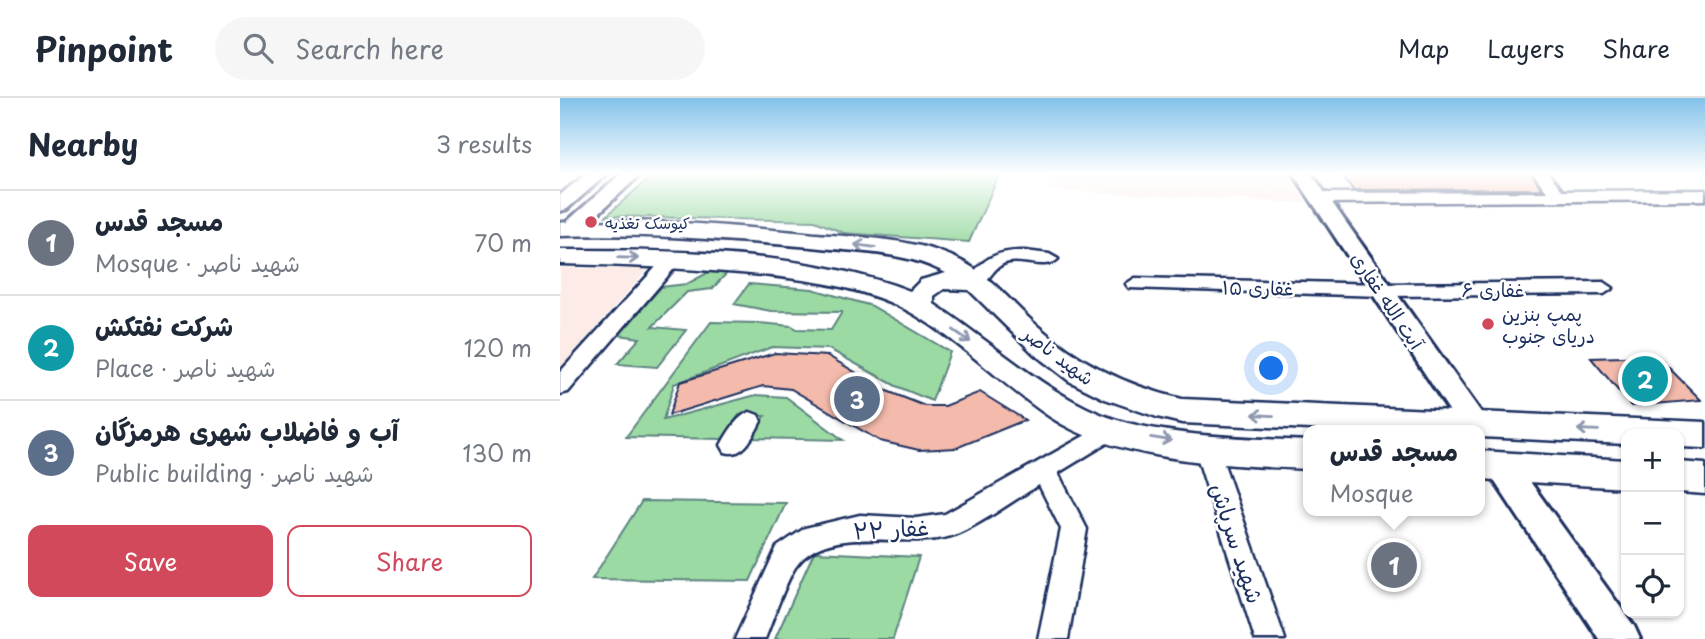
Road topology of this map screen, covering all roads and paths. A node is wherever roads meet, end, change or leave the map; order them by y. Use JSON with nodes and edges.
{"nodes":[{"id":1,"x":580,"y":198,"type":"edge"},
{"id":2,"x":596,"y":198,"type":"edge"},
{"id":3,"x":1319,"y":198,"type":"edge"},
{"id":4,"x":563,"y":221,"type":"edge"},
{"id":5,"x":904,"y":252,"type":"junction"},
{"id":6,"x":560,"y":257,"type":"edge"},
{"id":7,"x":672,"y":260,"type":"junction"},
{"id":8,"x":1049,"y":260,"type":"dead end"},
{"id":9,"x":975,"y":283,"type":"junction"},
{"id":10,"x":1135,"y":284,"type":"dead end"},
{"id":11,"x":872,"y":287,"type":"junction"},
{"id":12,"x":1604,"y":288,"type":"dead end"},
{"id":13,"x":1382,"y":290,"type":"junction"},
{"id":14,"x":921,"y":309,"type":"junction"},
{"id":15,"x":560,"y":386,"type":"edge"},
{"id":16,"x":750,"y":421,"type":"dead end"},
{"id":17,"x":1455,"y":425,"type":"edge"},
{"id":18,"x":1474,"y":425,"type":"edge"},
{"id":19,"x":1485,"y":426,"type":"edge"},
{"id":20,"x":1109,"y":431,"type":"junction"},
{"id":21,"x":1705,"y":435,"type":"edge"},
{"id":22,"x":733,"y":445,"type":"dead end"},
{"id":23,"x":1206,"y":447,"type":"junction"},
{"id":24,"x":1303,"y":455,"type":"edge"},
{"id":25,"x":1491,"y":466,"type":"edge"},
{"id":26,"x":1044,"y":470,"type":"junction"},
{"id":27,"x":1621,"y":474,"type":"edge"},
{"id":28,"x":1684,"y":477,"type":"edge"},
{"id":29,"x":1705,"y":479,"type":"edge"},
{"id":30,"x":750,"y":639,"type":"edge"},
{"id":31,"x":1053,"y":639,"type":"edge"},
{"id":32,"x":1270,"y":639,"type":"edge"},
{"id":33,"x":1621,"y":639,"type":"edge"}],
"edges":[{"from":1,"to":4,"type":"street"},
{"from":2,"to":4,"type":"street"},
{"from":3,"to":13,"type":"street","name":"آیت الله غفاری"},
{"from":5,"to":4,"type":"main road","name":"شهید ناصر","one_way":true},
{"from":5,"to":9,"type":"main road","name":"شهید ناصر"},
{"from":5,"to":11,"type":"main road"},
{"from":6,"to":7,"type":"main road","name":"شهید ناصر","one_way":true},
{"from":7,"to":11,"type":"main road","name":"شهید ناصر"},
{"from":7,"to":15,"type":"street"},
{"from":8,"to":9,"type":"street"},
{"from":9,"to":14,"type":"main road"},
{"from":17,"to":9,"type":"main road","name":"شهید ناصر","one_way":true},
{"from":10,"to":13,"type":"street","name":"غفاری ۱۵"},
{"from":11,"to":14,"type":"main road","name":"شهید ناصر"},
{"from":12,"to":13,"type":"street","name":"غفاری ۶"},
{"from":13,"to":18,"type":"street","name":"آیت الله غفاری"},
{"from":14,"to":20,"type":"main road","name":"شهید ناصر","one_way":true},
{"from":16,"to":22,"type":"street"},
{"from":21,"to":19,"type":"main road","name":"شهید ناصر","one_way":true},
{"from":20,"to":23,"type":"main road","name":"شهید ناصر","one_way":true},
{"from":20,"to":26,"type":"street","name":"غفار ۲۲"},
{"from":23,"to":24,"type":"main road","name":"شهید ناصر"},
{"from":23,"to":32,"type":"street","name":"شهید سرپاش"},
{"from":25,"to":27,"type":"main road"},
{"from":25,"to":33,"type":"street"},
{"from":26,"to":30,"type":"street","name":"غفار ۲۲"},
{"from":26,"to":31,"type":"street"},
{"from":28,"to":29,"type":"main road"}]}
